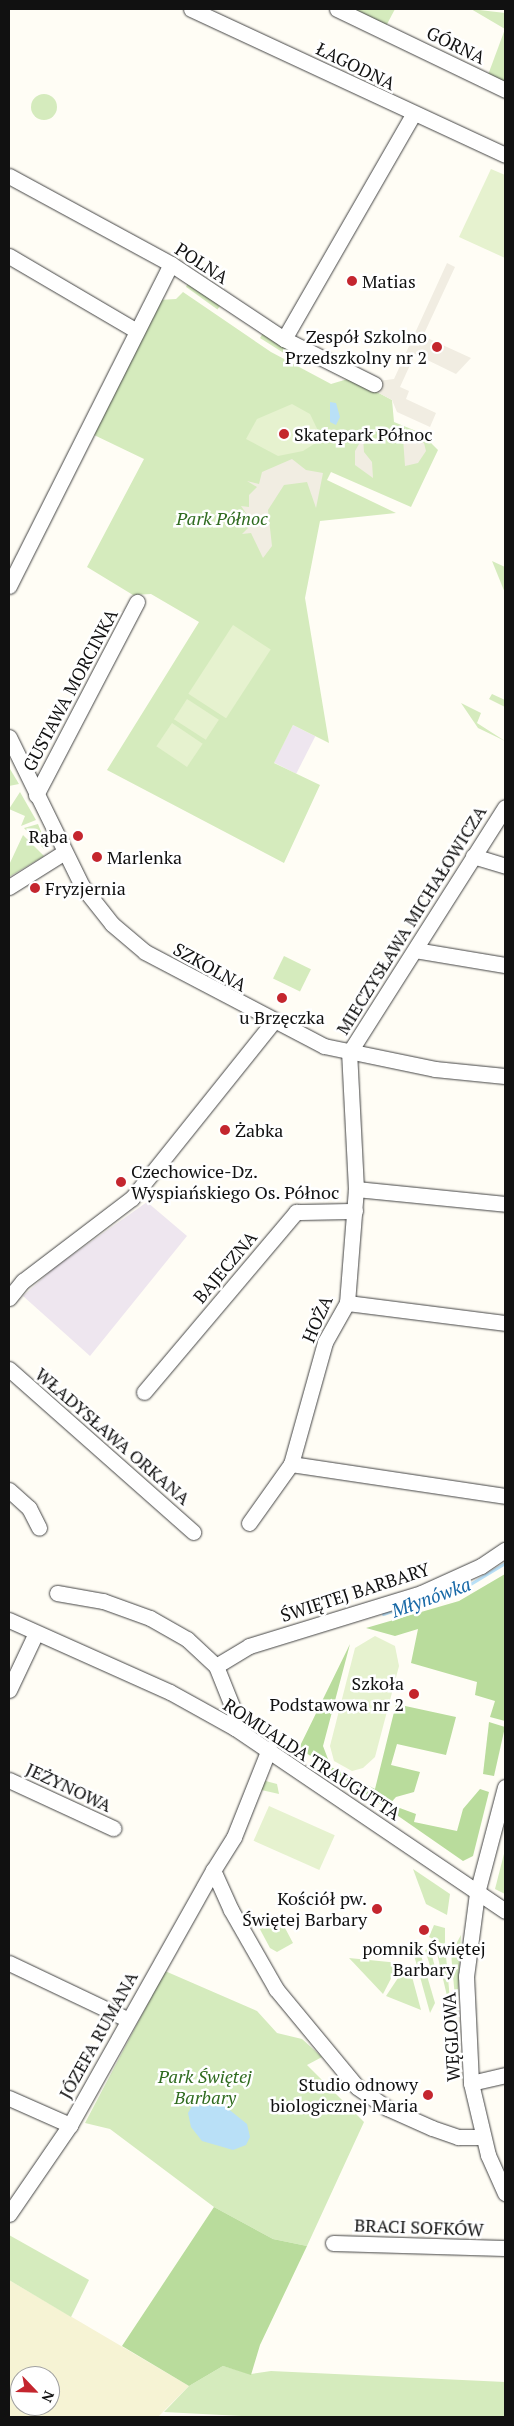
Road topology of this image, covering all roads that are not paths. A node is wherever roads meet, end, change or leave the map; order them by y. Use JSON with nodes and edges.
{"nodes":[{"id":1,"x":191,"y":9,"type":"edge"},
{"id":2,"x":337,"y":9,"type":"edge"},
{"id":3,"x":505,"y":90,"type":"edge"},
{"id":4,"x":413,"y":115,"type":"junction"},
{"id":5,"x":505,"y":155,"type":"edge"},
{"id":6,"x":9,"y":176,"type":"edge"},
{"id":7,"x":9,"y":256,"type":"edge"},
{"id":8,"x":171,"y":264,"type":"junction"},
{"id":9,"x":135,"y":330,"type":"junction"},
{"id":10,"x":284,"y":338,"type":"junction"},
{"id":11,"x":374,"y":384,"type":"dead end"},
{"id":12,"x":9,"y":586,"type":"edge"},
{"id":13,"x":137,"y":602,"type":"dead end"},
{"id":14,"x":9,"y":737,"type":"edge"},
{"id":15,"x":36,"y":795,"type":"junction"},
{"id":16,"x":505,"y":807,"type":"edge"},
{"id":17,"x":63,"y":853,"type":"junction"},
{"id":18,"x":472,"y":856,"type":"junction"},
{"id":19,"x":505,"y":866,"type":"edge"},
{"id":20,"x":9,"y":887,"type":"edge"},
{"id":21,"x":415,"y":950,"type":"junction"},
{"id":22,"x":505,"y":965,"type":"edge"},
{"id":23,"x":273,"y":1022,"type":"junction"},
{"id":24,"x":350,"y":1053,"type":"junction"},
{"id":25,"x":505,"y":1076,"type":"edge"},
{"id":26,"x":356,"y":1189,"type":"junction"},
{"id":27,"x":505,"y":1204,"type":"edge"},
{"id":28,"x":355,"y":1211,"type":"junction"},
{"id":29,"x":9,"y":1298,"type":"edge"},
{"id":30,"x":347,"y":1303,"type":"junction"},
{"id":31,"x":505,"y":1324,"type":"edge"},
{"id":32,"x":9,"y":1369,"type":"edge"},
{"id":33,"x":144,"y":1392,"type":"dead end"},
{"id":34,"x":291,"y":1464,"type":"junction"},
{"id":35,"x":9,"y":1490,"type":"edge"},
{"id":36,"x":505,"y":1496,"type":"edge"},
{"id":37,"x":250,"y":1523,"type":"dead end"},
{"id":38,"x":39,"y":1528,"type":"dead end"},
{"id":39,"x":193,"y":1532,"type":"dead end"},
{"id":40,"x":505,"y":1550,"type":"edge"},
{"id":41,"x":58,"y":1593,"type":"dead end"},
{"id":42,"x":9,"y":1620,"type":"edge"},
{"id":43,"x":36,"y":1633,"type":"junction"},
{"id":44,"x":216,"y":1666,"type":"junction"},
{"id":45,"x":9,"y":1690,"type":"edge"},
{"id":46,"x":235,"y":1728,"type":"junction"},
{"id":47,"x":269,"y":1749,"type":"junction"},
{"id":48,"x":9,"y":1780,"type":"edge"},
{"id":49,"x":505,"y":1787,"type":"edge"},
{"id":50,"x":113,"y":1828,"type":"dead end"},
{"id":51,"x":213,"y":1870,"type":"junction"},
{"id":52,"x":477,"y":1893,"type":"junction"},
{"id":53,"x":505,"y":1911,"type":"edge"},
{"id":54,"x":9,"y":1963,"type":"edge"},
{"id":55,"x":127,"y":2019,"type":"junction"},
{"id":56,"x":505,"y":2075,"type":"edge"},
{"id":57,"x":471,"y":2083,"type":"junction"},
{"id":58,"x":9,"y":2098,"type":"edge"},
{"id":59,"x":70,"y":2125,"type":"junction"},
{"id":60,"x":482,"y":2137,"type":"junction"},
{"id":61,"x":505,"y":2193,"type":"edge"},
{"id":62,"x":9,"y":2214,"type":"edge"},
{"id":63,"x":332,"y":2243,"type":"dead end"},
{"id":64,"x":505,"y":2248,"type":"edge"}],
"edges":[{"from":1,"to":4,"type":"street","name":"ŁAGODNA"},
{"from":2,"to":3,"type":"street","name":"GÓRNA"},
{"from":4,"to":5,"type":"street","name":"ŁAGODNA"},
{"from":4,"to":10,"type":"street"},
{"from":6,"to":8,"type":"street","name":"POLNA"},
{"from":7,"to":9,"type":"street"},
{"from":8,"to":9,"type":"street"},
{"from":8,"to":10,"type":"street","name":"POLNA"},
{"from":9,"to":12,"type":"street"},
{"from":10,"to":11,"type":"street","name":"POLNA"},
{"from":13,"to":15,"type":"street","name":"GUSTAWA MORCINKA"},
{"from":14,"to":15,"type":"street","name":"SZKOLNA"},
{"from":15,"to":17,"type":"street","name":"SZKOLNA"},
{"from":16,"to":18,"type":"street","name":"MIECZYSŁAWA MICHAŁOWICZA"},
{"from":17,"to":20,"type":"street"},
{"from":17,"to":23,"type":"street","name":"SZKOLNA"},
{"from":18,"to":19,"type":"street"},
{"from":18,"to":21,"type":"street","name":"MIECZYSŁAWA MICHAŁOWICZA"},
{"from":21,"to":22,"type":"street"},
{"from":21,"to":24,"type":"street","name":"MIECZYSŁAWA MICHAŁOWICZA"},
{"from":23,"to":24,"type":"street","name":"SZKOLNA"},
{"from":23,"to":29,"type":"street"},
{"from":24,"to":25,"type":"street","name":"SZKOLNA"},
{"from":24,"to":26,"type":"street","name":"HOŻA"},
{"from":26,"to":27,"type":"street"},
{"from":26,"to":28,"type":"street","name":"HOŻA"},
{"from":28,"to":30,"type":"street","name":"HOŻA"},
{"from":28,"to":33,"type":"street","name":"BAJECZNA"},
{"from":30,"to":31,"type":"street"},
{"from":30,"to":34,"type":"street","name":"HOŻA"},
{"from":32,"to":39,"type":"street","name":"WŁADYSŁAWA ORKANA"},
{"from":34,"to":36,"type":"street"},
{"from":34,"to":37,"type":"street","name":"HOŻA"},
{"from":35,"to":38,"type":"street"},
{"from":40,"to":44,"type":"street","name":"ŚWIĘTEJ BARBARY"},
{"from":41,"to":44,"type":"street"},
{"from":42,"to":43,"type":"street","name":"ROMUALDA TRAUGUTTA"},
{"from":43,"to":45,"type":"street"},
{"from":43,"to":46,"type":"street","name":"ROMUALDA TRAUGUTTA"},
{"from":44,"to":46,"type":"street"},
{"from":46,"to":47,"type":"street","name":"ROMUALDA TRAUGUTTA"},
{"from":47,"to":51,"type":"street","name":"JÓZEFA RUMANA"},
{"from":47,"to":52,"type":"street","name":"ROMUALDA TRAUGUTTA"},
{"from":48,"to":50,"type":"street","name":"JEŻYNOWA"},
{"from":49,"to":52,"type":"street","name":"WĘGLOWA"},
{"from":51,"to":55,"type":"street","name":"JÓZEFA RUMANA"},
{"from":51,"to":60,"type":"street"},
{"from":52,"to":53,"type":"street","name":"ROMUALDA TRAUGUTTA"},
{"from":52,"to":57,"type":"street","name":"WĘGLOWA"},
{"from":54,"to":55,"type":"street"},
{"from":55,"to":59,"type":"street","name":"JÓZEFA RUMANA"},
{"from":56,"to":57,"type":"street"},
{"from":57,"to":60,"type":"street","name":"WĘGLOWA"},
{"from":58,"to":59,"type":"street"},
{"from":59,"to":62,"type":"street","name":"JÓZEFA RUMANA"},
{"from":60,"to":61,"type":"street","name":"WĘGLOWA"},
{"from":63,"to":64,"type":"street","name":"BRACI SOFKÓW"}]}
